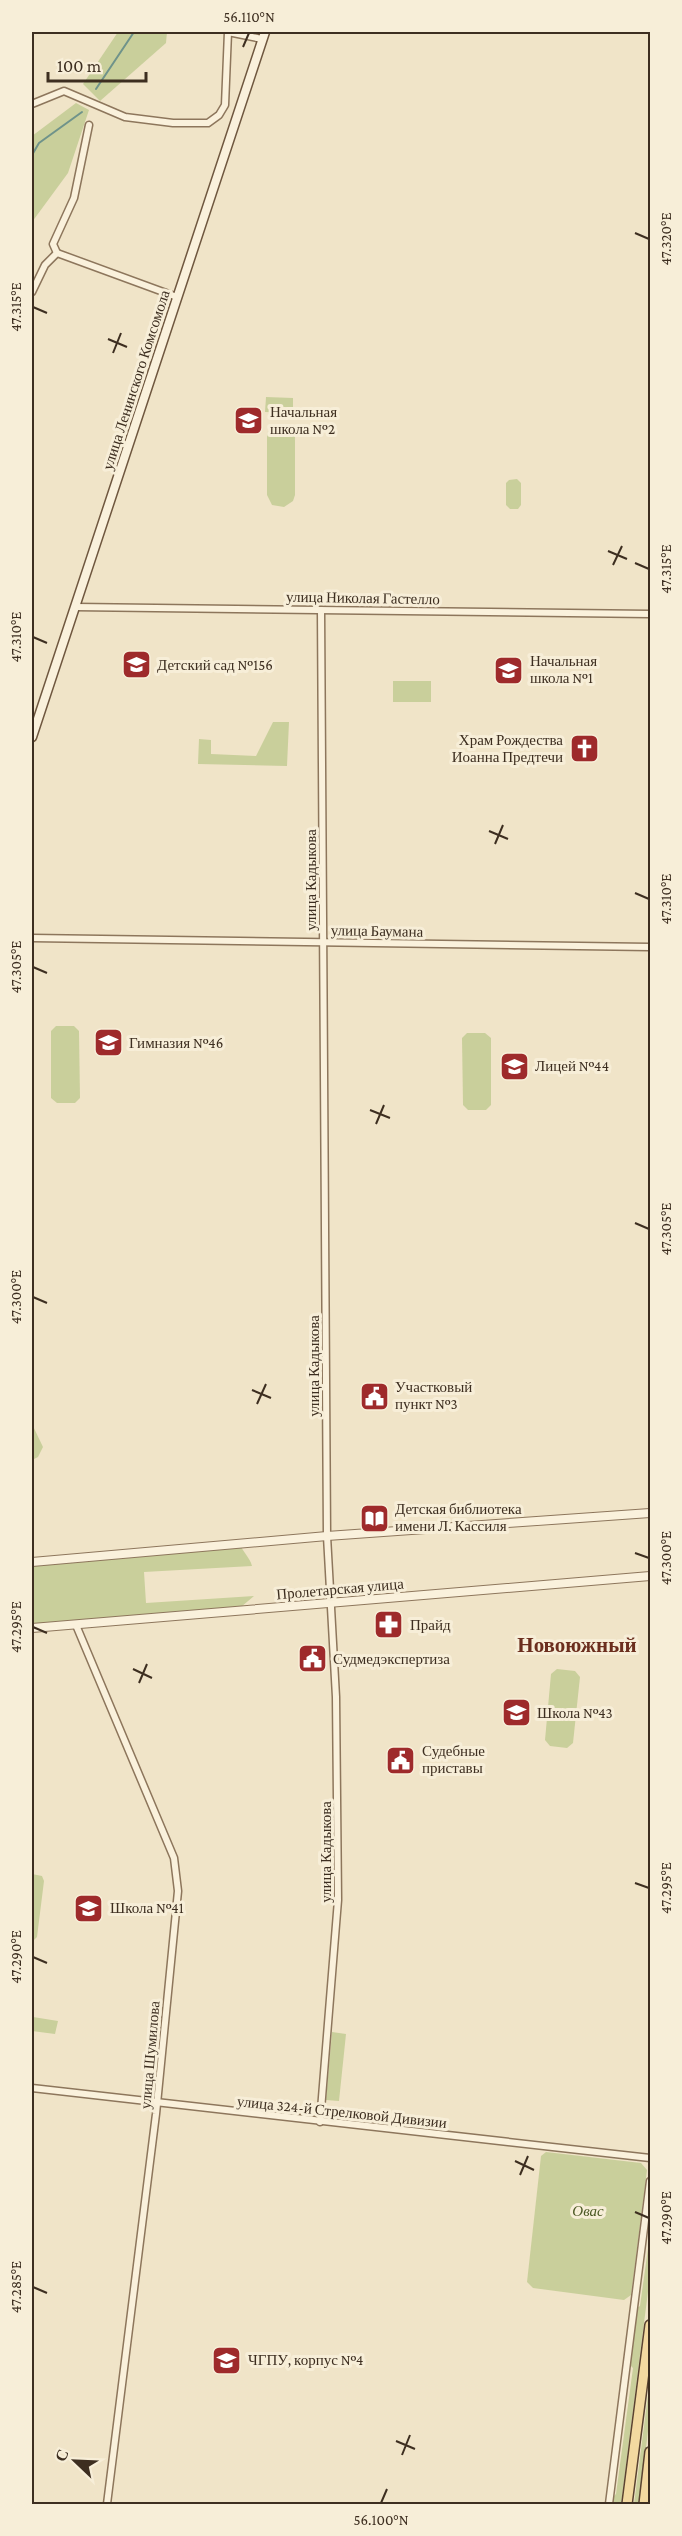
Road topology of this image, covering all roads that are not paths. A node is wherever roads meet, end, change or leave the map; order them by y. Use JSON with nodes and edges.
{"nodes":[{"id":1,"x":228,"y":32,"type":"edge"},
{"id":2,"x":264,"y":35,"type":"edge"},
{"id":3,"x":32,"y":104,"type":"edge"},
{"id":4,"x":89,"y":125,"type":"dead end"},
{"id":5,"x":53,"y":244,"type":"junction"},
{"id":6,"x":57,"y":253,"type":"junction"},
{"id":7,"x":45,"y":265,"type":"junction"},
{"id":8,"x":32,"y":292,"type":"edge"},
{"id":9,"x":177,"y":297,"type":"junction"},
{"id":10,"x":75,"y":607,"type":"junction"},
{"id":11,"x":321,"y":610,"type":"junction"},
{"id":12,"x":651,"y":614,"type":"edge"},
{"id":13,"x":34,"y":723,"type":"edge"},
{"id":14,"x":32,"y":737,"type":"edge"},
{"id":15,"x":32,"y":938,"type":"edge"},
{"id":16,"x":323,"y":943,"type":"junction"},
{"id":17,"x":651,"y":947,"type":"edge"},
{"id":18,"x":651,"y":1512,"type":"edge"},
{"id":19,"x":327,"y":1536,"type":"junction"},
{"id":20,"x":32,"y":1562,"type":"edge"},
{"id":21,"x":651,"y":1576,"type":"edge"},
{"id":22,"x":330,"y":1604,"type":"junction"},
{"id":23,"x":76,"y":1625,"type":"junction"},
{"id":24,"x":32,"y":1628,"type":"edge"},
{"id":25,"x":32,"y":2088,"type":"edge"},
{"id":26,"x":157,"y":2103,"type":"junction"},
{"id":27,"x":320,"y":2122,"type":"junction"},
{"id":28,"x":651,"y":2158,"type":"edge"},
{"id":29,"x":651,"y":2181,"type":"edge"},
{"id":30,"x":651,"y":2325,"type":"edge"},
{"id":31,"x":651,"y":2452,"type":"edge"},
{"id":32,"x":107,"y":2505,"type":"edge"},
{"id":33,"x":609,"y":2505,"type":"edge"},
{"id":34,"x":627,"y":2505,"type":"edge"},
{"id":35,"x":644,"y":2505,"type":"edge"}],
"edges":[{"from":1,"to":2,"type":"street"},
{"from":1,"to":3,"type":"street"},
{"from":2,"to":9,"type":"main road","name":"улица Ленинского Комсомола"},
{"from":4,"to":5,"type":"street"},
{"from":5,"to":6,"type":"street"},
{"from":5,"to":7,"type":"street"},
{"from":6,"to":7,"type":"street"},
{"from":6,"to":9,"type":"street"},
{"from":7,"to":8,"type":"street"},
{"from":9,"to":10,"type":"main road","name":"улица Ленинского Комсомола"},
{"from":10,"to":11,"type":"street","name":"улица Николая Гастелло"},
{"from":10,"to":13,"type":"main road","name":"улица Ленинского Комсомола"},
{"from":11,"to":12,"type":"street","name":"улица Николая Гастелло"},
{"from":11,"to":16,"type":"street","name":"улица Кадыкова"},
{"from":13,"to":14,"type":"main road","name":"улица Ленинского Комсомола"},
{"from":15,"to":16,"type":"street","name":"улица Баумана"},
{"from":16,"to":17,"type":"street","name":"улица Баумана"},
{"from":16,"to":19,"type":"street","name":"улица Кадыкова"},
{"from":18,"to":19,"type":"street"},
{"from":19,"to":20,"type":"street"},
{"from":19,"to":22,"type":"street","name":"улица Кадыкова"},
{"from":21,"to":22,"type":"street","name":"Пролетарская улица"},
{"from":22,"to":23,"type":"street","name":"Пролетарская улица"},
{"from":22,"to":27,"type":"street","name":"улица Кадыкова"},
{"from":23,"to":24,"type":"street","name":"Пролетарская улица"},
{"from":23,"to":26,"type":"street","name":"улица Шумилова"},
{"from":25,"to":26,"type":"street","name":"улица 324-й Стрелковой Дивизии"},
{"from":26,"to":27,"type":"street","name":"улица 324-й Стрелковой Дивизии"},
{"from":26,"to":32,"type":"street","name":"улица Шумилова"},
{"from":27,"to":28,"type":"street","name":"улица 324-й Стрелковой Дивизии"},
{"from":29,"to":33,"type":"street"},
{"from":30,"to":34,"type":"main road"},
{"from":31,"to":35,"type":"main road"}]}
